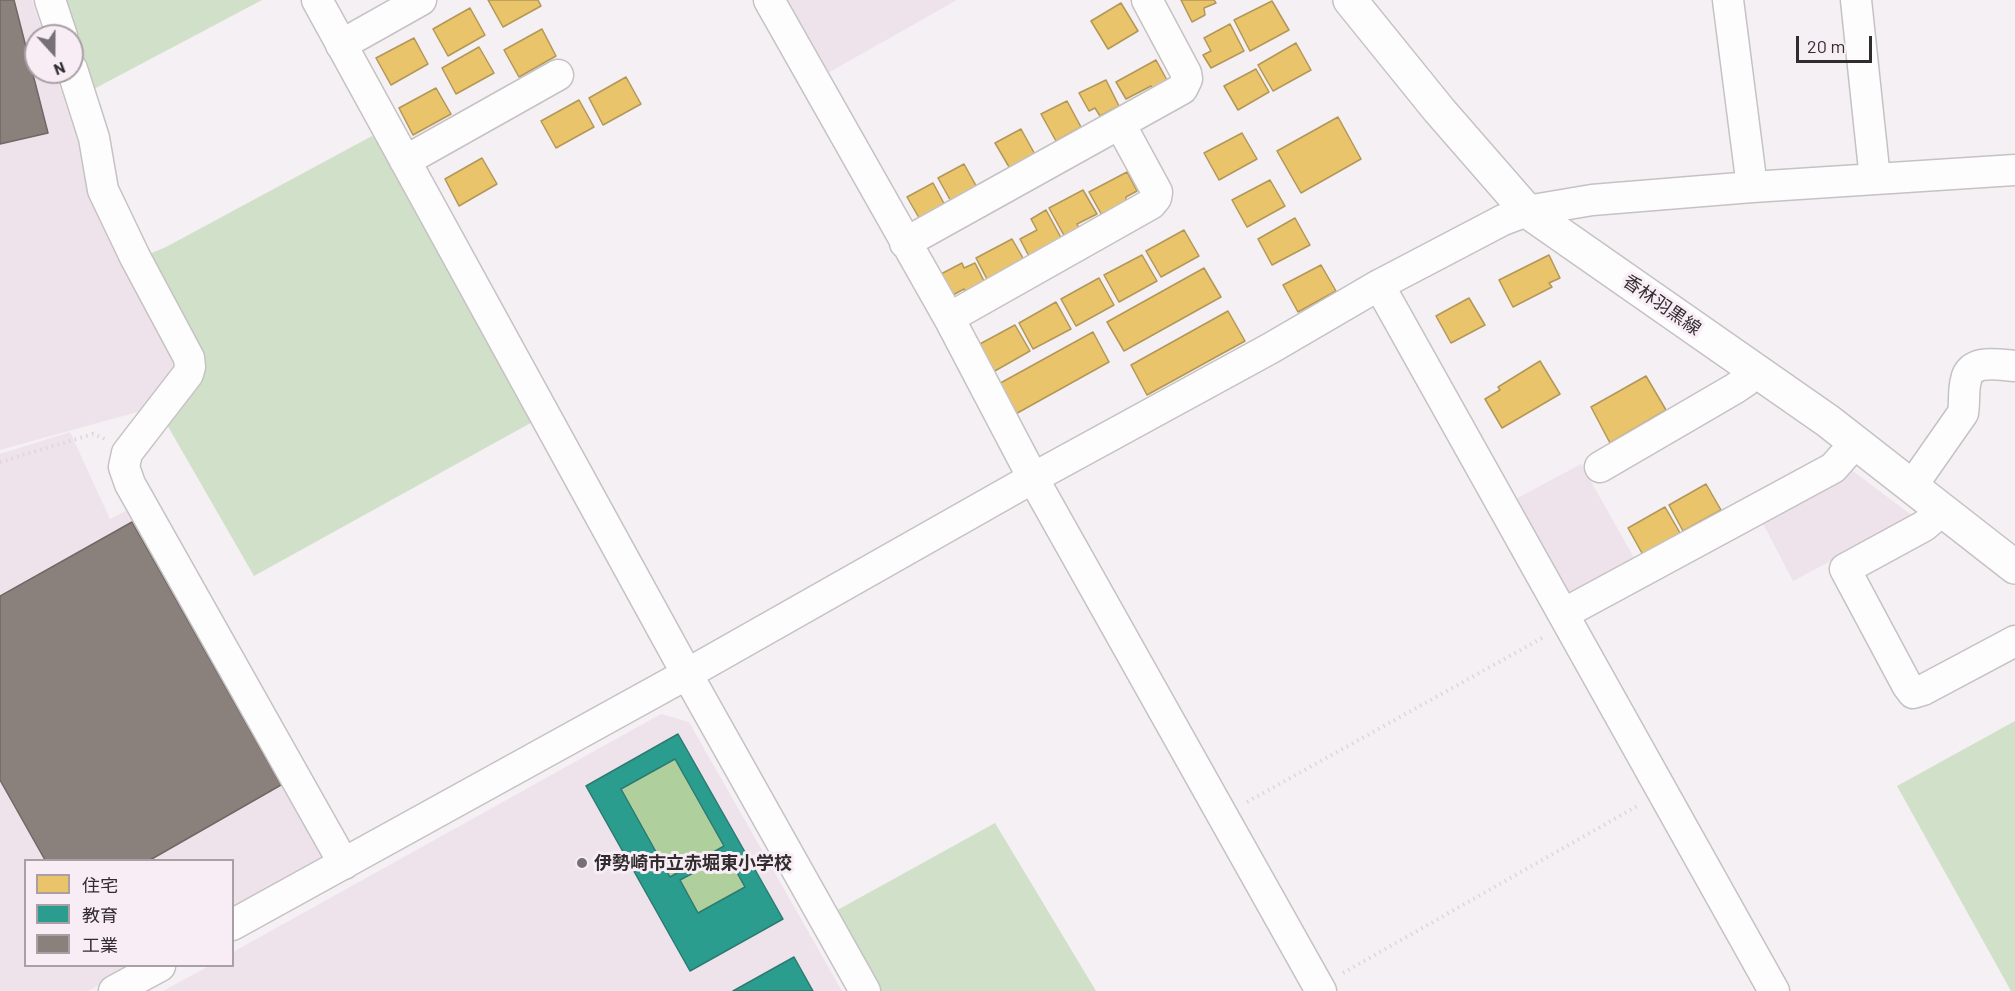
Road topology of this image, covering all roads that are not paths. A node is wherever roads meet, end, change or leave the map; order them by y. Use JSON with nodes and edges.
{"nodes":[{"id":1,"x":50,"y":0,"type":"edge"},
{"id":2,"x":317,"y":0,"type":"edge"},
{"id":3,"x":421,"y":0,"type":"edge"},
{"id":4,"x":769,"y":0,"type":"edge"},
{"id":5,"x":1147,"y":0,"type":"edge"},
{"id":6,"x":1350,"y":0,"type":"edge"},
{"id":7,"x":1728,"y":0,"type":"edge"},
{"id":8,"x":1856,"y":0,"type":"edge"},
{"id":9,"x":58,"y":24,"type":"edge"},
{"id":10,"x":341,"y":45,"type":"junction"},
{"id":11,"x":558,"y":75,"type":"dead end"},
{"id":12,"x":77,"y":84,"type":"edge"},
{"id":13,"x":1120,"y":124,"type":"junction"},
{"id":14,"x":405,"y":160,"type":"junction"},
{"id":15,"x":2015,"y":170,"type":"edge"},
{"id":16,"x":1875,"y":179,"type":"junction"},
{"id":17,"x":1752,"y":187,"type":"junction"},
{"id":18,"x":1527,"y":211,"type":"junction"},
{"id":19,"x":905,"y":243,"type":"junction"},
{"id":20,"x":1379,"y":285,"type":"junction"},
{"id":21,"x":948,"y":318,"type":"junction"},
{"id":22,"x":2015,"y":366,"type":"edge"},
{"id":23,"x":1753,"y":369,"type":"junction"},
{"id":24,"x":1856,"y":442,"type":"junction"},
{"id":25,"x":1600,"y":467,"type":"dead end"},
{"id":26,"x":1033,"y":478,"type":"junction"},
{"id":27,"x":1912,"y":486,"type":"junction"},
{"id":28,"x":1943,"y":510,"type":"junction"},
{"id":29,"x":2015,"y":567,"type":"edge"},
{"id":30,"x":1566,"y":619,"type":"junction"},
{"id":31,"x":2015,"y":641,"type":"edge"},
{"id":32,"x":687,"y":674,"type":"junction"},
{"id":33,"x":344,"y":864,"type":"junction"},
{"id":34,"x":234,"y":925,"type":"edge"},
{"id":35,"x":158,"y":967,"type":"edge"},
{"id":36,"x":1320,"y":989,"type":"edge"},
{"id":37,"x":114,"y":991,"type":"edge"},
{"id":38,"x":865,"y":991,"type":"edge"},
{"id":39,"x":1774,"y":991,"type":"edge"}],
"edges":[{"from":1,"to":9,"type":"street"},
{"from":2,"to":10,"type":"street"},
{"from":3,"to":10,"type":"street"},
{"from":4,"to":19,"type":"street"},
{"from":5,"to":13,"type":"street"},
{"from":6,"to":18,"type":"main road","name":"香林羽黒線"},
{"from":7,"to":17,"type":"street"},
{"from":8,"to":16,"type":"street"},
{"from":10,"to":14,"type":"street"},
{"from":11,"to":14,"type":"street"},
{"from":12,"to":33,"type":"street"},
{"from":13,"to":19,"type":"street"},
{"from":13,"to":21,"type":"street"},
{"from":14,"to":32,"type":"street"},
{"from":15,"to":16,"type":"street"},
{"from":16,"to":17,"type":"street"},
{"from":17,"to":18,"type":"street"},
{"from":18,"to":20,"type":"street"},
{"from":18,"to":23,"type":"main road","name":"香林羽黒線"},
{"from":19,"to":21,"type":"street"},
{"from":20,"to":26,"type":"street"},
{"from":20,"to":30,"type":"street"},
{"from":21,"to":26,"type":"street"},
{"from":22,"to":27,"type":"street"},
{"from":23,"to":24,"type":"main road","name":"香林羽黒線"},
{"from":23,"to":25,"type":"street"},
{"from":24,"to":27,"type":"main road","name":"香林羽黒線"},
{"from":24,"to":30,"type":"street"},
{"from":26,"to":32,"type":"street"},
{"from":26,"to":36,"type":"street"},
{"from":27,"to":28,"type":"main road","name":"香林羽黒線"},
{"from":28,"to":29,"type":"main road","name":"香林羽黒線"},
{"from":28,"to":31,"type":"street"},
{"from":30,"to":39,"type":"street"},
{"from":32,"to":33,"type":"street"},
{"from":32,"to":38,"type":"street"},
{"from":33,"to":34,"type":"street"},
{"from":35,"to":37,"type":"street"}]}
